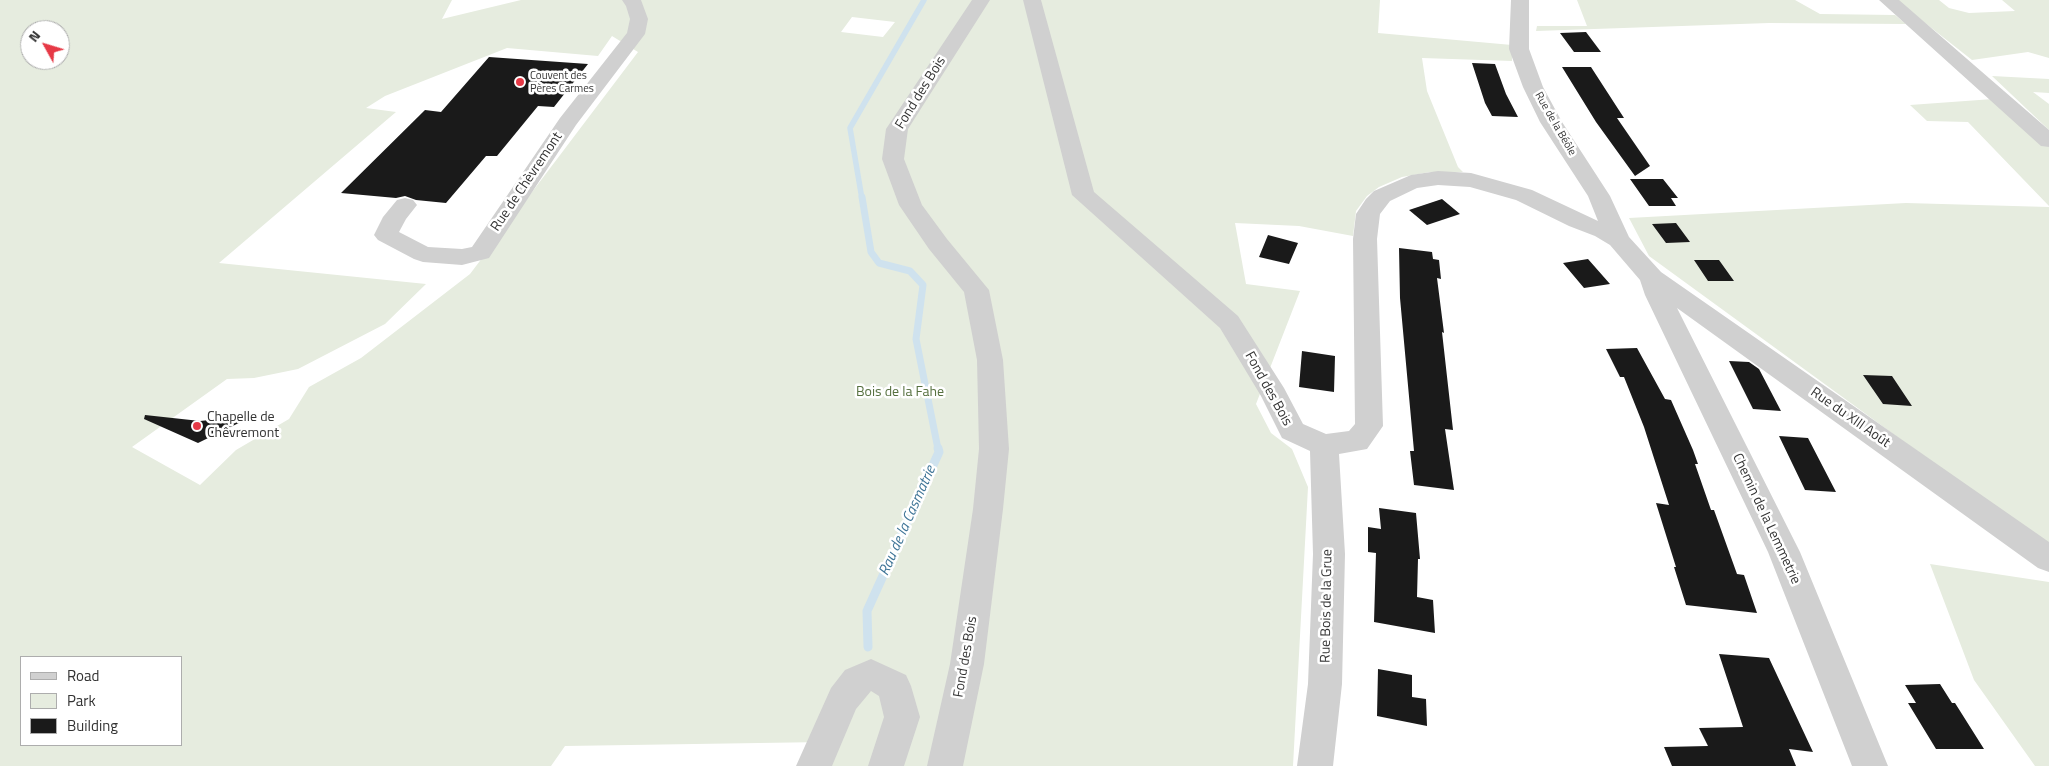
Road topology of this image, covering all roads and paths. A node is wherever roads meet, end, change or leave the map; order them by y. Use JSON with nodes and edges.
{"nodes":[{"id":1,"x":630,"y":0,"type":"edge"},
{"id":2,"x":981,"y":0,"type":"edge"},
{"id":3,"x":1032,"y":0,"type":"edge"},
{"id":4,"x":1520,"y":0,"type":"edge"},
{"id":5,"x":1888,"y":0,"type":"edge"},
{"id":6,"x":2049,"y":141,"type":"edge"},
{"id":7,"x":405,"y":204,"type":"dead end"},
{"id":8,"x":1618,"y":240,"type":"junction"},
{"id":9,"x":1652,"y":278,"type":"junction"},
{"id":10,"x":1324,"y":445,"type":"junction"},
{"id":11,"x":2049,"y":559,"type":"edge"},
{"id":12,"x":814,"y":766,"type":"edge"},
{"id":13,"x":886,"y":766,"type":"edge"},
{"id":14,"x":944,"y":766,"type":"edge"},
{"id":15,"x":1315,"y":766,"type":"edge"},
{"id":16,"x":1870,"y":766,"type":"edge"}],
"edges":[{"from":1,"to":7,"type":"street","name":"Rue de Chèvremont"},
{"from":2,"to":14,"type":"street","name":"Fond des Bois"},
{"from":3,"to":10,"type":"street","name":"Fond des Bois"},
{"from":4,"to":8,"type":"street","name":"Rue de la Béôle"},
{"from":5,"to":6,"type":"street"},
{"from":8,"to":9,"type":"street"},
{"from":8,"to":10,"type":"street"},
{"from":9,"to":11,"type":"street","name":"Rue du XIII Août"},
{"from":9,"to":16,"type":"street","name":"Chemin de la Lemmetrie"},
{"from":10,"to":15,"type":"street","name":"Rue Bois de la Grue"},
{"from":12,"to":13,"type":"street"}]}
